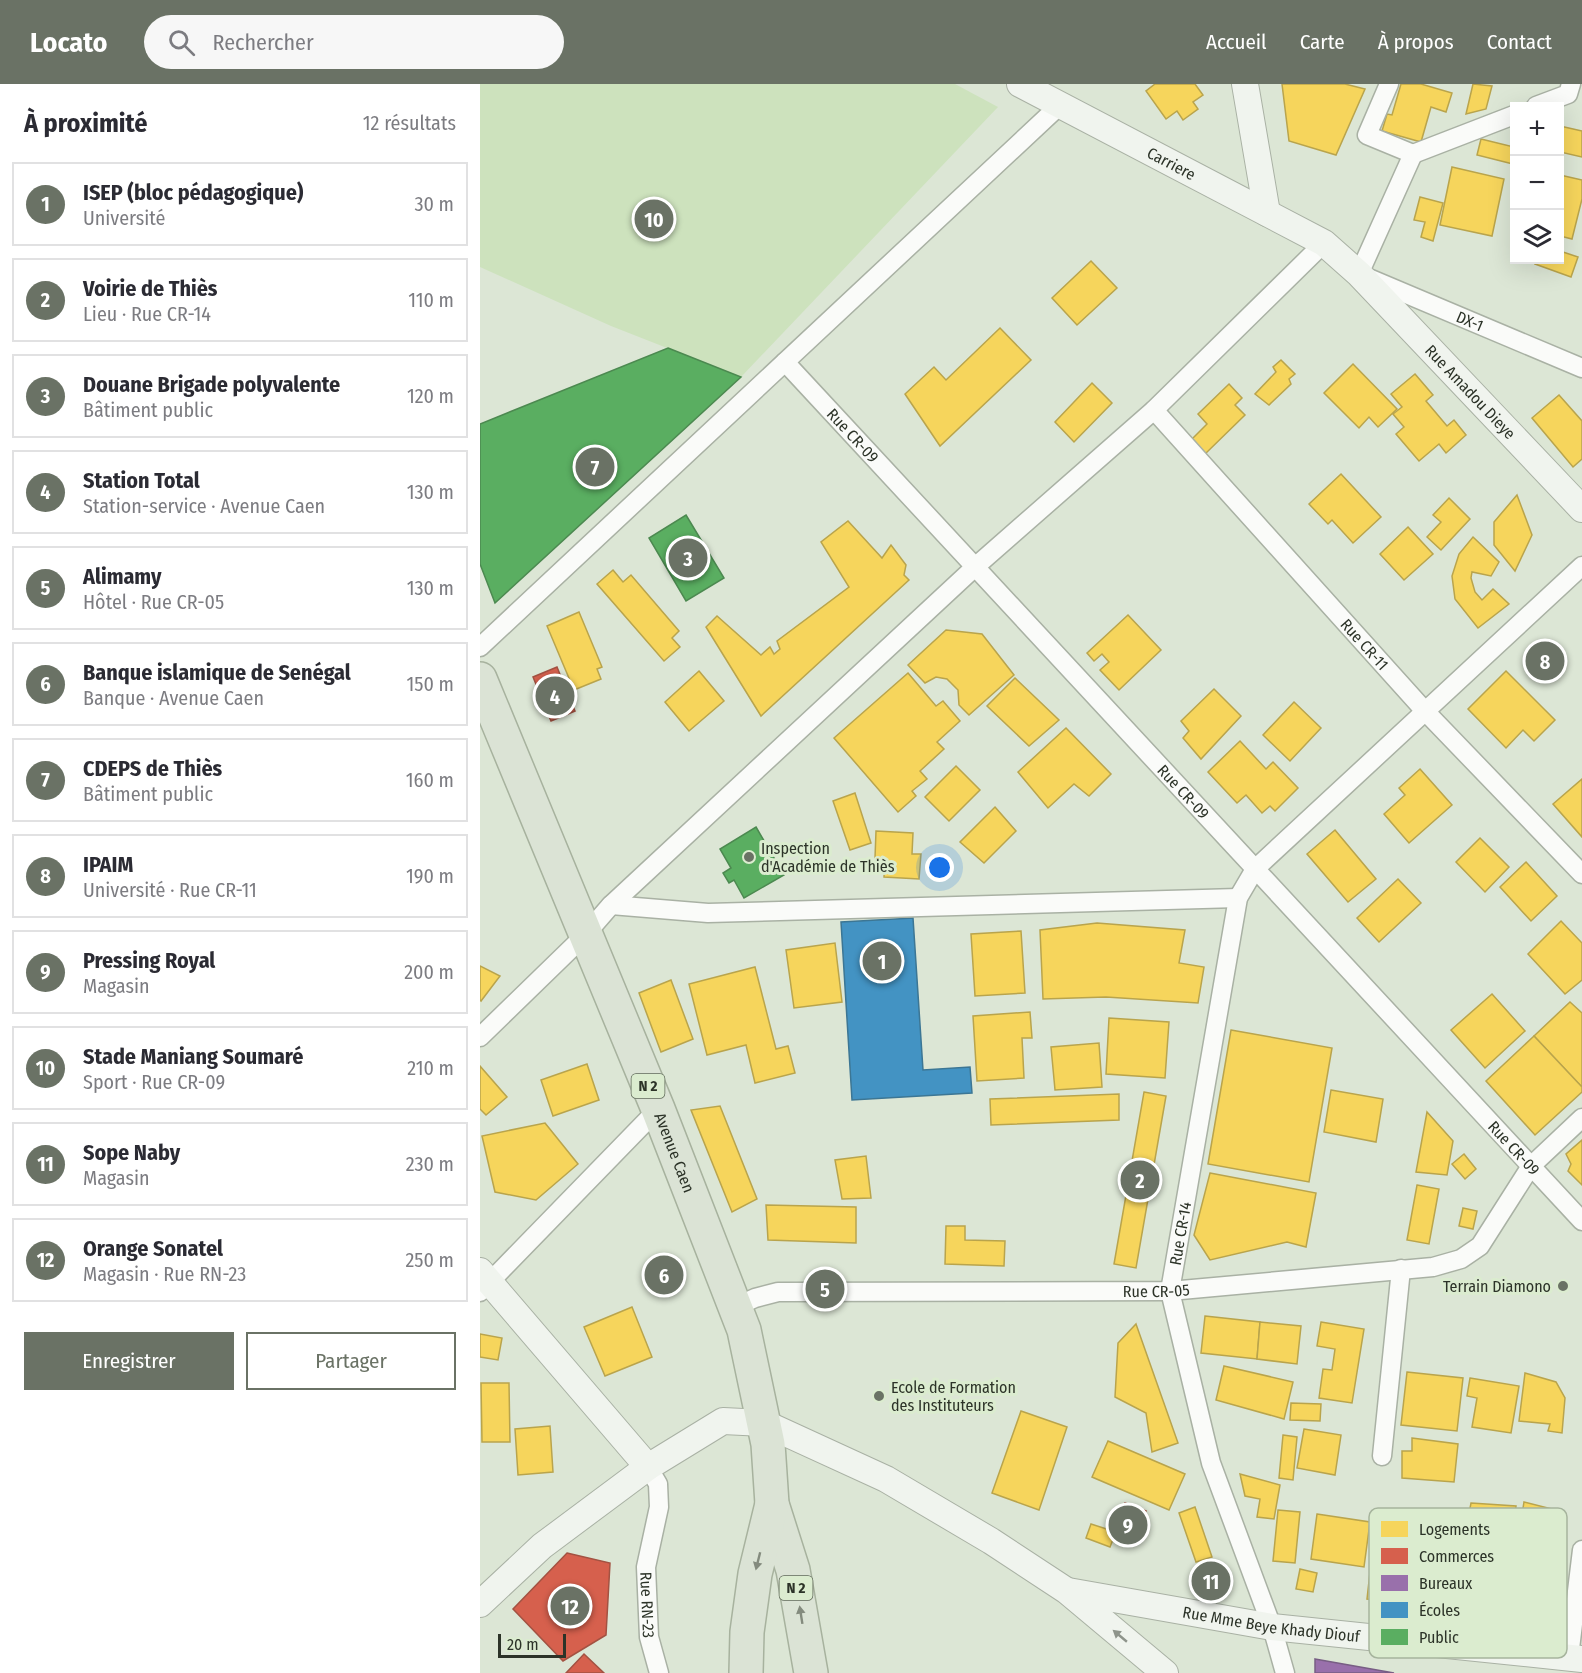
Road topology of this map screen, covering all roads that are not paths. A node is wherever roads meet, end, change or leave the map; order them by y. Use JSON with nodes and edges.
{"nodes":[{"id":1,"x":1020,"y":84,"type":"edge"},
{"id":2,"x":1245,"y":84,"type":"edge"},
{"id":3,"x":1389,"y":84,"type":"edge"},
{"id":4,"x":1574,"y":91,"type":"edge"},
{"id":5,"x":1546,"y":102,"type":"edge"},
{"id":6,"x":1060,"y":105,"type":"junction"},
{"id":7,"x":1510,"y":117,"type":"edge"},
{"id":8,"x":1413,"y":154,"type":"junction"},
{"id":9,"x":1267,"y":213,"type":"junction"},
{"id":10,"x":1324,"y":243,"type":"junction"},
{"id":11,"x":1359,"y":274,"type":"junction"},
{"id":12,"x":785,"y":362,"type":"junction"},
{"id":13,"x":1582,"y":368,"type":"edge"},
{"id":14,"x":1154,"y":410,"type":"junction"},
{"id":15,"x":1582,"y":509,"type":"edge"},
{"id":16,"x":1582,"y":566,"type":"edge"},
{"id":17,"x":975,"y":567,"type":"junction"},
{"id":18,"x":480,"y":647,"type":"edge"},
{"id":19,"x":480,"y":679,"type":"edge"},
{"id":20,"x":1424,"y":710,"type":"junction"},
{"id":21,"x":1255,"y":869,"type":"junction"},
{"id":22,"x":1582,"y":874,"type":"edge"},
{"id":23,"x":1238,"y":898,"type":"junction"},
{"id":24,"x":611,"y":905,"type":"junction"},
{"id":25,"x":585,"y":935,"type":"junction"},
{"id":26,"x":480,"y":1037,"type":"edge"},
{"id":27,"x":658,"y":1109,"type":"junction"},
{"id":28,"x":1582,"y":1118,"type":"edge"},
{"id":29,"x":1531,"y":1166,"type":"junction"},
{"id":30,"x":1582,"y":1221,"type":"edge"},
{"id":31,"x":1401,"y":1269,"type":"junction"},
{"id":32,"x":483,"y":1282,"type":"edge"},
{"id":33,"x":1170,"y":1291,"type":"junction"},
{"id":34,"x":735,"y":1307,"type":"junction"},
{"id":35,"x":764,"y":1423,"type":"junction"},
{"id":36,"x":1382,"y":1456,"type":"dead end"},
{"id":37,"x":648,"y":1467,"type":"junction"},
{"id":38,"x":772,"y":1504,"type":"junction"},
{"id":39,"x":1582,"y":1550,"type":"edge"},
{"id":40,"x":1067,"y":1591,"type":"junction"},
{"id":41,"x":480,"y":1604,"type":"edge"},
{"id":42,"x":1272,"y":1627,"type":"junction"},
{"id":43,"x":1369,"y":1637,"type":"edge"},
{"id":44,"x":1575,"y":1658,"type":"edge"},
{"id":45,"x":659,"y":1673,"type":"edge"},
{"id":46,"x":746,"y":1673,"type":"edge"},
{"id":47,"x":811,"y":1673,"type":"edge"},
{"id":48,"x":1165,"y":1673,"type":"edge"},
{"id":49,"x":1285,"y":1673,"type":"edge"}],
"edges":[{"from":1,"to":6,"type":"street","name":"Carriere"},
{"from":2,"to":9,"type":"street"},
{"from":3,"to":8,"type":"street"},
{"from":4,"to":5,"type":"street"},
{"from":6,"to":9,"type":"street","name":"Carriere"},
{"from":6,"to":12,"type":"street"},
{"from":7,"to":8,"type":"street"},
{"from":8,"to":11,"type":"street"},
{"from":9,"to":10,"type":"street","name":"Carriere"},
{"from":10,"to":11,"type":"street","name":"Rue Amadou Dieye"},
{"from":10,"to":14,"type":"street"},
{"from":11,"to":13,"type":"street","name":"DX-1"},
{"from":11,"to":15,"type":"street","name":"Rue Amadou Dieye"},
{"from":12,"to":17,"type":"street","name":"Rue CR-09"},
{"from":12,"to":18,"type":"street"},
{"from":14,"to":17,"type":"street"},
{"from":14,"to":20,"type":"street","name":"Rue CR-11"},
{"from":16,"to":20,"type":"street","name":"Rue CR-14"},
{"from":17,"to":21,"type":"street","name":"Rue CR-09"},
{"from":17,"to":24,"type":"street"},
{"from":19,"to":25,"type":"highway","name":"Avenue Caen","number":"N 2"},
{"from":20,"to":21,"type":"street","name":"Rue CR-14"},
{"from":20,"to":22,"type":"street","name":"Rue CR-11"},
{"from":21,"to":23,"type":"street","name":"Rue CR-14"},
{"from":21,"to":29,"type":"street","name":"Rue CR-09"},
{"from":23,"to":24,"type":"street"},
{"from":23,"to":33,"type":"street","name":"Rue CR-14"},
{"from":24,"to":25,"type":"street"},
{"from":25,"to":26,"type":"street"},
{"from":25,"to":27,"type":"highway","name":"Avenue Caen","number":"N 2"},
{"from":27,"to":32,"type":"street"},
{"from":27,"to":34,"type":"highway","name":"Avenue Caen","number":"N 2"},
{"from":28,"to":29,"type":"street","name":"Rue CR-05"},
{"from":29,"to":30,"type":"street","name":"Rue CR-09"},
{"from":29,"to":31,"type":"street","name":"Rue CR-05"},
{"from":31,"to":33,"type":"street","name":"Rue CR-05"},
{"from":31,"to":36,"type":"street"},
{"from":32,"to":37,"type":"street"},
{"from":33,"to":34,"type":"street","name":"Rue CR-05"},
{"from":33,"to":42,"type":"street","name":"Rue CR-14"},
{"from":34,"to":35,"type":"highway","name":"Avenue Caen","number":"N 2"},
{"from":35,"to":37,"type":"street"},
{"from":35,"to":38,"type":"highway","name":"Avenue Caen","number":"N 2"},
{"from":35,"to":40,"type":"street"},
{"from":37,"to":41,"type":"street"},
{"from":37,"to":45,"type":"street","name":"Rue RN-23"},
{"from":38,"to":46,"type":"highway","name":"Avenue Caen","number":"N 2","one_way":true},
{"from":47,"to":38,"type":"highway","name":"Avenue Caen","number":"N 2","one_way":true},
{"from":39,"to":44,"type":"street"},
{"from":40,"to":42,"type":"street","name":"Rue Mme Beye Khady Diouf"},
{"from":48,"to":40,"type":"street","one_way":true},
{"from":42,"to":43,"type":"street","name":"Rue Mme Beye Khady Diouf"},
{"from":42,"to":49,"type":"street","name":"Rue CR-14"}]}
